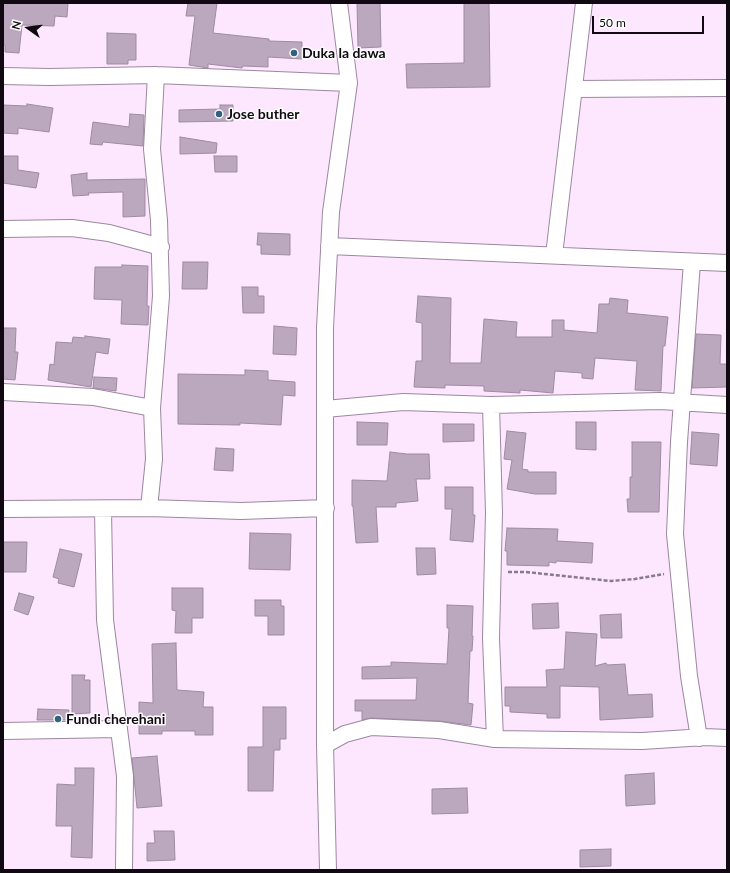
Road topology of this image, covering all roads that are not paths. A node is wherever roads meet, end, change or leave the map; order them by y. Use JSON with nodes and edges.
{"nodes":[{"id":1,"x":340,"y":3,"type":"edge"},
{"id":2,"x":584,"y":3,"type":"edge"},
{"id":3,"x":156,"y":75,"type":"junction"},
{"id":4,"x":3,"y":76,"type":"edge"},
{"id":5,"x":349,"y":83,"type":"junction"},
{"id":6,"x":727,"y":88,"type":"edge"},
{"id":7,"x":574,"y":89,"type":"junction"},
{"id":8,"x":3,"y":229,"type":"edge"},
{"id":9,"x":329,"y":246,"type":"junction"},
{"id":10,"x":161,"y":247,"type":"junction"},
{"id":11,"x":554,"y":255,"type":"junction"},
{"id":12,"x":692,"y":262,"type":"junction"},
{"id":13,"x":727,"y":263,"type":"edge"},
{"id":14,"x":3,"y":392,"type":"edge"},
{"id":15,"x":682,"y":402,"type":"junction"},
{"id":16,"x":727,"y":404,"type":"edge"},
{"id":17,"x":491,"y":405,"type":"junction"},
{"id":18,"x":152,"y":408,"type":"junction"},
{"id":19,"x":325,"y":409,"type":"junction"},
{"id":20,"x":150,"y":508,"type":"junction"},
{"id":21,"x":326,"y":508,"type":"junction"},
{"id":22,"x":3,"y":510,"type":"edge"},
{"id":23,"x":103,"y":510,"type":"junction"},
{"id":24,"x":119,"y":729,"type":"junction"},
{"id":25,"x":3,"y":731,"type":"edge"},
{"id":26,"x":699,"y":738,"type":"junction"},
{"id":27,"x":727,"y":738,"type":"edge"},
{"id":28,"x":495,"y":739,"type":"junction"},
{"id":29,"x":325,"y":745,"type":"junction"},
{"id":30,"x":124,"y":870,"type":"edge"},
{"id":31,"x":328,"y":870,"type":"edge"}],
"edges":[{"from":1,"to":5,"type":"street"},
{"from":2,"to":7,"type":"street"},
{"from":3,"to":4,"type":"street"},
{"from":3,"to":5,"type":"street"},
{"from":3,"to":10,"type":"street"},
{"from":5,"to":9,"type":"street"},
{"from":6,"to":7,"type":"street"},
{"from":7,"to":11,"type":"street"},
{"from":8,"to":10,"type":"street"},
{"from":9,"to":11,"type":"street"},
{"from":9,"to":19,"type":"street"},
{"from":10,"to":18,"type":"street"},
{"from":11,"to":12,"type":"street"},
{"from":12,"to":13,"type":"street"},
{"from":12,"to":15,"type":"street"},
{"from":14,"to":18,"type":"street"},
{"from":15,"to":16,"type":"street"},
{"from":15,"to":17,"type":"street"},
{"from":15,"to":26,"type":"street"},
{"from":17,"to":19,"type":"street"},
{"from":17,"to":28,"type":"street"},
{"from":18,"to":20,"type":"street"},
{"from":19,"to":21,"type":"street"},
{"from":20,"to":21,"type":"street"},
{"from":20,"to":23,"type":"street"},
{"from":21,"to":29,"type":"street"},
{"from":22,"to":23,"type":"street"},
{"from":23,"to":24,"type":"street"},
{"from":24,"to":25,"type":"street"},
{"from":24,"to":30,"type":"street"},
{"from":26,"to":27,"type":"street"},
{"from":26,"to":28,"type":"street"},
{"from":28,"to":29,"type":"street"},
{"from":29,"to":31,"type":"street"}]}
